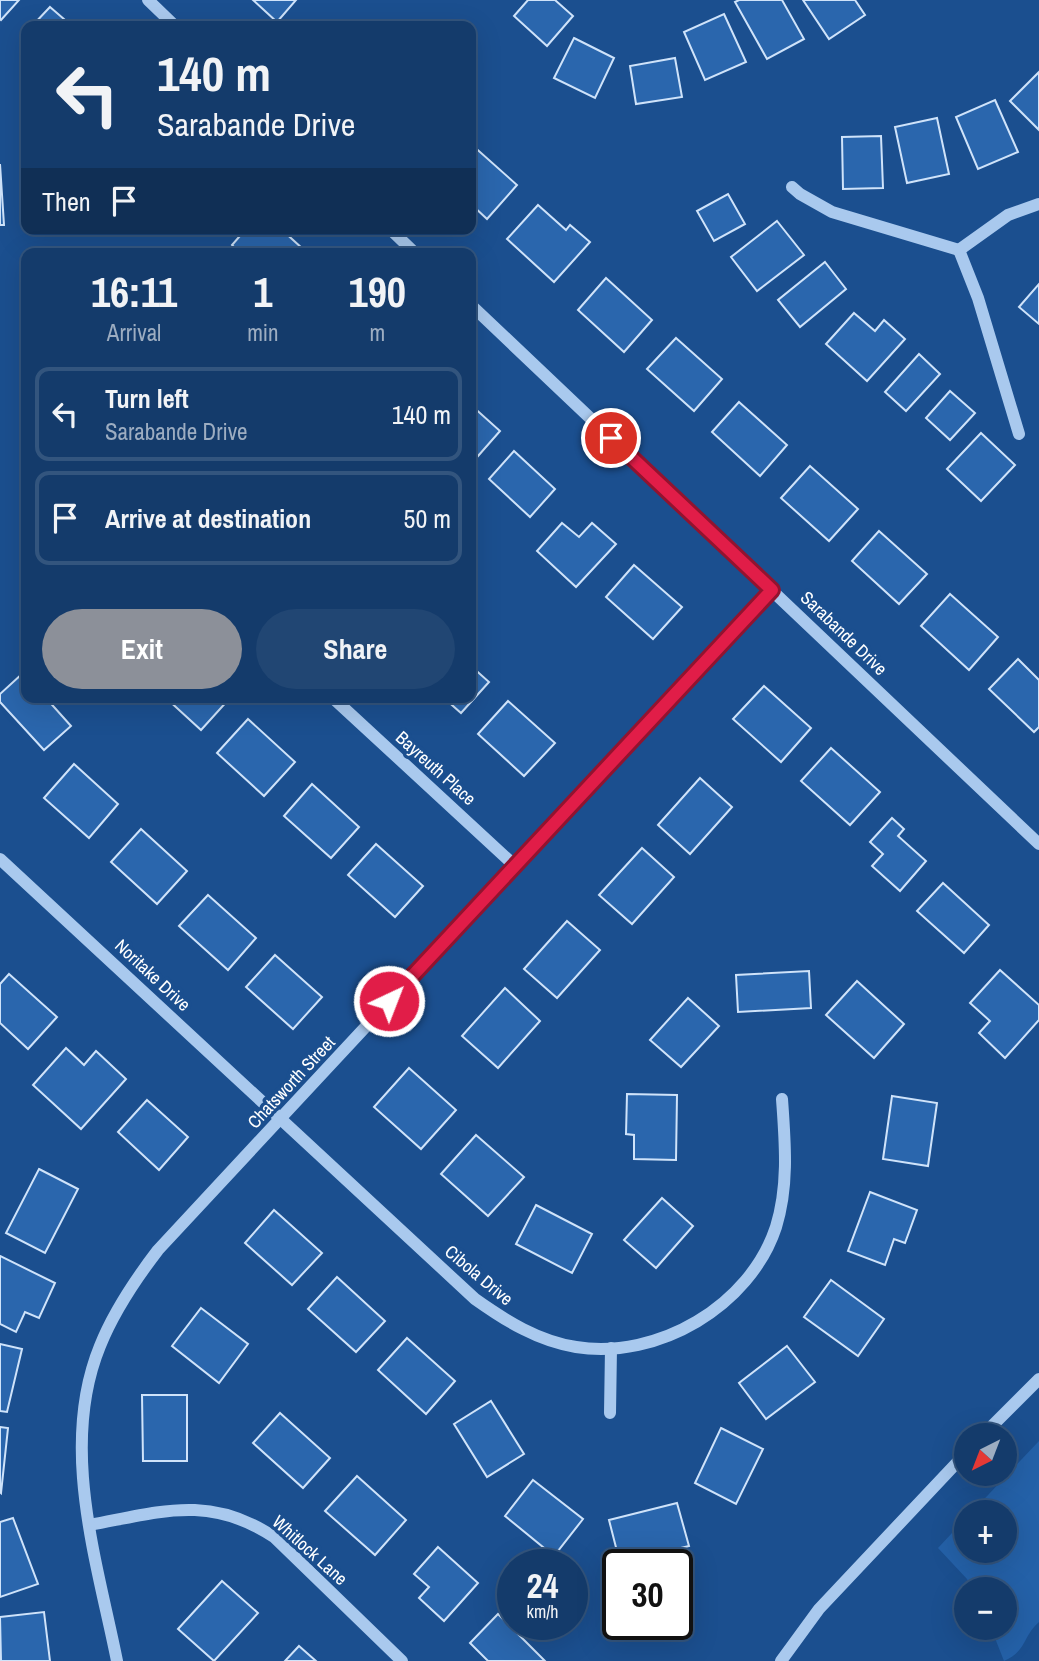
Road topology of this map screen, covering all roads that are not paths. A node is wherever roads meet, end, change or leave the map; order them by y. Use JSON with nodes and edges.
{"nodes":[{"id":1,"x":148,"y":0,"type":"edge"},
{"id":2,"x":170,"y":21,"type":"edge"},
{"id":3,"x":792,"y":187,"type":"dead end"},
{"id":4,"x":1039,"y":204,"type":"edge"},
{"id":5,"x":396,"y":235,"type":"edge"},
{"id":6,"x":410,"y":248,"type":"edge"},
{"id":7,"x":959,"y":250,"type":"junction"},
{"id":8,"x":476,"y":310,"type":"edge"},
{"id":9,"x":1019,"y":434,"type":"dead end"},
{"id":10,"x":772,"y":590,"type":"junction"},
{"id":11,"x":338,"y":703,"type":"edge"},
{"id":12,"x":1039,"y":844,"type":"edge"},
{"id":13,"x":0,"y":859,"type":"edge"},
{"id":14,"x":514,"y":865,"type":"junction"},
{"id":15,"x":782,"y":1099,"type":"dead end"},
{"id":16,"x":281,"y":1118,"type":"junction"},
{"id":17,"x":611,"y":1348,"type":"junction"},
{"id":18,"x":1039,"y":1379,"type":"edge"},
{"id":19,"x":610,"y":1413,"type":"dead end"},
{"id":20,"x":995,"y":1423,"type":"edge"},
{"id":21,"x":954,"y":1465,"type":"edge"},
{"id":22,"x":90,"y":1525,"type":"junction"},
{"id":23,"x":117,"y":1661,"type":"edge"},
{"id":24,"x":402,"y":1661,"type":"edge"},
{"id":25,"x":781,"y":1661,"type":"edge"}],
"edges":[{"from":1,"to":2,"type":"street"},
{"from":3,"to":7,"type":"street"},
{"from":4,"to":7,"type":"street"},
{"from":5,"to":6,"type":"street"},
{"from":7,"to":9,"type":"street"},
{"from":8,"to":10,"type":"street","name":"Sarabande Drive"},
{"from":10,"to":12,"type":"street","name":"Sarabande Drive"},
{"from":10,"to":14,"type":"street","name":"Chatsworth Street"},
{"from":11,"to":14,"type":"street","name":"Bayreuth Place"},
{"from":13,"to":16,"type":"street","name":"Noritake Drive"},
{"from":14,"to":16,"type":"street","name":"Chatsworth Street"},
{"from":15,"to":17,"type":"street","name":"Cibola Drive"},
{"from":16,"to":17,"type":"street","name":"Cibola Drive"},
{"from":16,"to":22,"type":"street","name":"Chatsworth Street"},
{"from":17,"to":19,"type":"street"},
{"from":18,"to":20,"type":"street"},
{"from":21,"to":25,"type":"street"},
{"from":22,"to":23,"type":"street","name":"Chatsworth Street"},
{"from":22,"to":24,"type":"street","name":"Whitlock Lane"}]}
